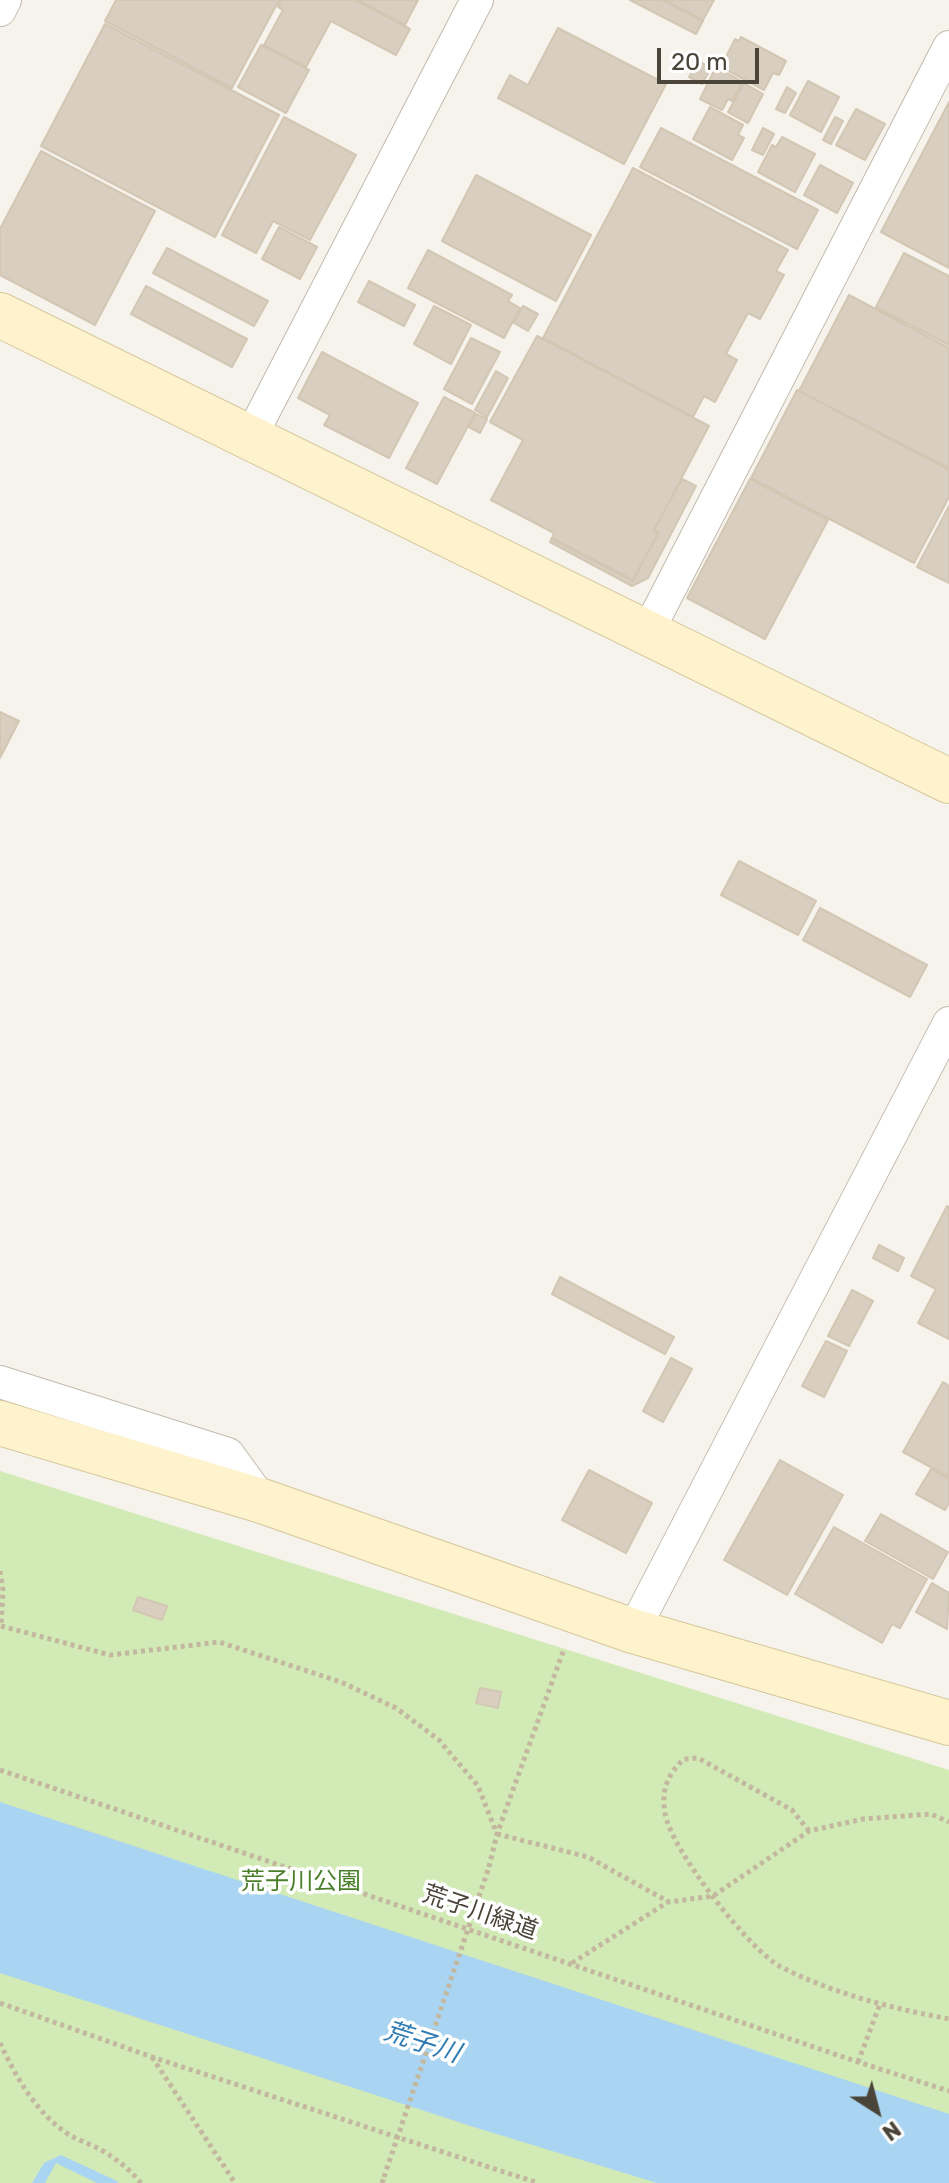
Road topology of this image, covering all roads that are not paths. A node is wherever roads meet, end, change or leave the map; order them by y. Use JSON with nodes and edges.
{"nodes":[{"id":1,"x":5,"y":0,"type":"edge"},
{"id":2,"x":477,"y":0,"type":"edge"},
{"id":3,"x":0,"y":10,"type":"edge"},
{"id":4,"x":949,"y":47,"type":"edge"},
{"id":5,"x":0,"y":315,"type":"edge"},
{"id":6,"x":250,"y":438,"type":"junction"},
{"id":7,"x":647,"y":633,"type":"junction"},
{"id":8,"x":949,"y":781,"type":"edge"},
{"id":9,"x":949,"y":1023,"type":"edge"},
{"id":10,"x":0,"y":1382,"type":"edge"},
{"id":11,"x":0,"y":1423,"type":"edge"},
{"id":12,"x":262,"y":1501,"type":"junction"},
{"id":13,"x":633,"y":1631,"type":"junction"},
{"id":14,"x":949,"y":1723,"type":"edge"}],
"edges":[{"from":1,"to":3,"type":"street"},
{"from":2,"to":6,"type":"street"},
{"from":4,"to":7,"type":"street"},
{"from":5,"to":6,"type":"street"},
{"from":6,"to":7,"type":"street"},
{"from":7,"to":8,"type":"street"},
{"from":9,"to":13,"type":"street"},
{"from":10,"to":12,"type":"street"},
{"from":11,"to":12,"type":"street"},
{"from":12,"to":13,"type":"street"},
{"from":13,"to":14,"type":"street"}]}
